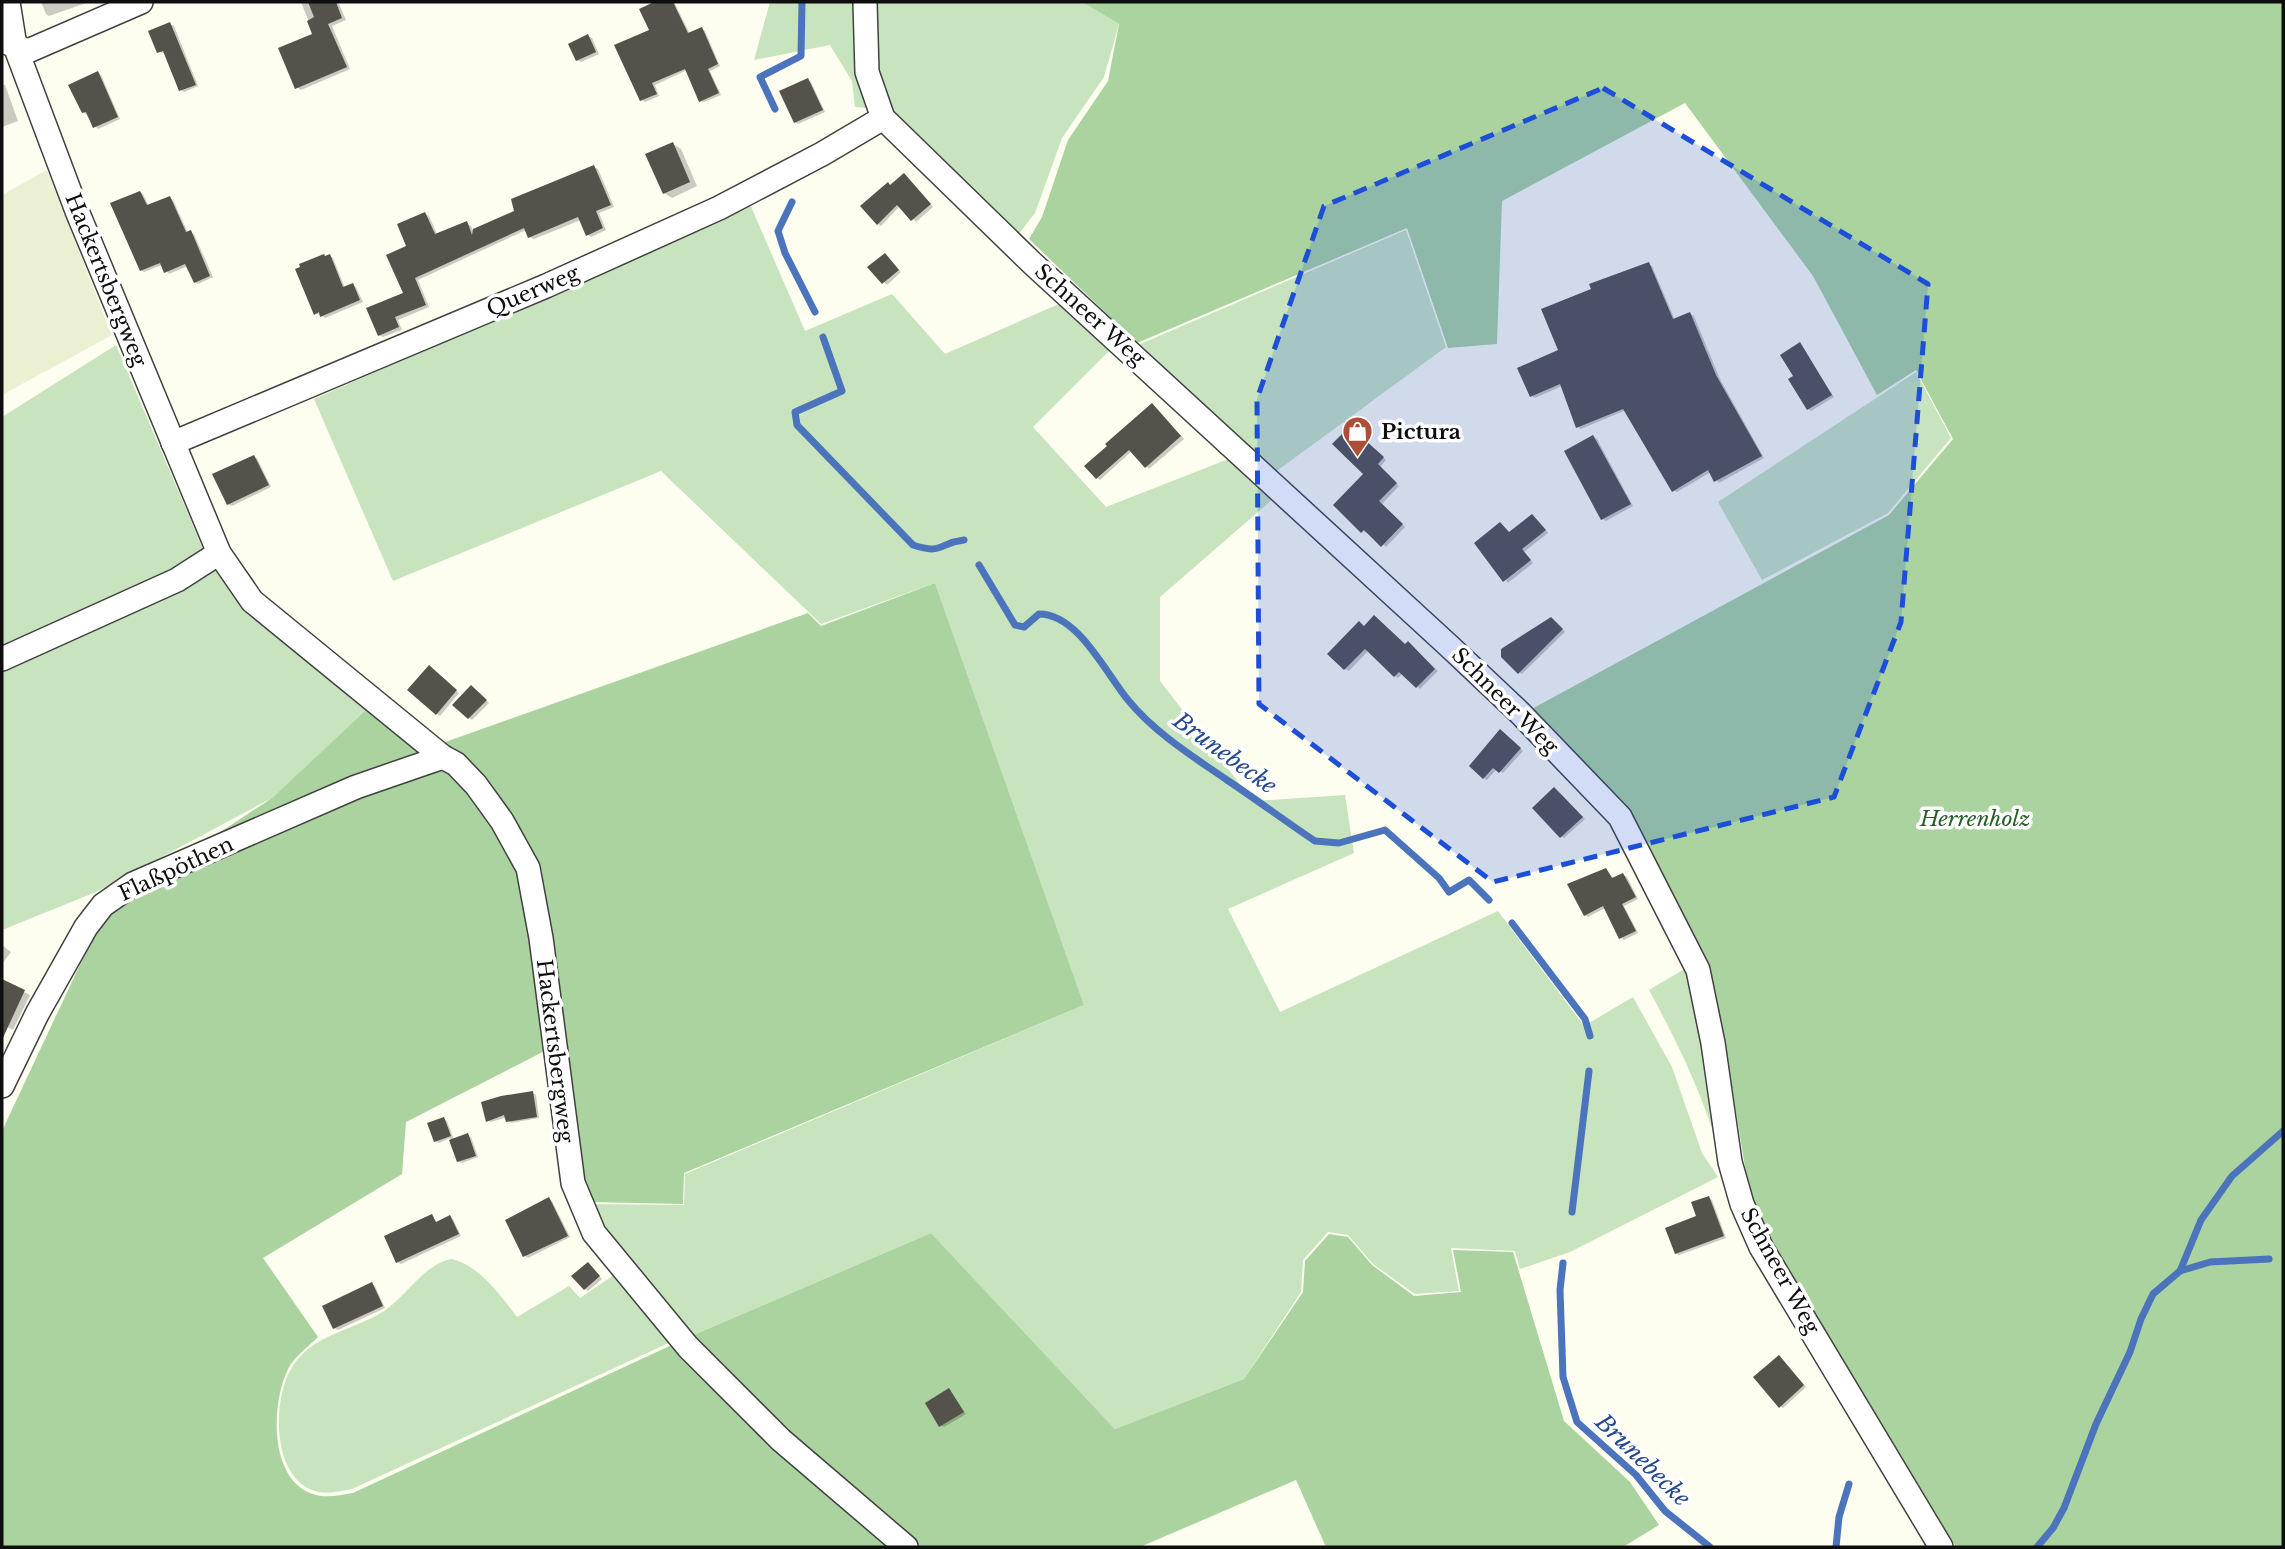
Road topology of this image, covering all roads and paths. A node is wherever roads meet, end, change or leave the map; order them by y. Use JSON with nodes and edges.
{"nodes":[{"id":1,"x":8,"y":2,"type":"edge"},
{"id":2,"x":141,"y":2,"type":"edge"},
{"id":3,"x":865,"y":2,"type":"edge"},
{"id":4,"x":8,"y":44,"type":"edge"},
{"id":5,"x":883,"y":118,"type":"junction"},
{"id":6,"x":173,"y":443,"type":"junction"},
{"id":7,"x":219,"y":554,"type":"junction"},
{"id":8,"x":2,"y":659,"type":"edge"},
{"id":9,"x":443,"y":757,"type":"junction"},
{"id":10,"x":2,"y":1086,"type":"edge"},
{"id":11,"x":905,"y":1547,"type":"edge"},
{"id":12,"x":1941,"y":1547,"type":"edge"}],
"edges":[{"from":1,"to":4,"type":"street","name":"Hackertsbergweg"},
{"from":2,"to":4,"type":"street"},
{"from":3,"to":5,"type":"street","name":"Schneer Weg"},
{"from":4,"to":6,"type":"street","name":"Hackertsbergweg"},
{"from":5,"to":6,"type":"street","name":"Querweg"},
{"from":5,"to":12,"type":"street","name":"Schneer Weg"},
{"from":6,"to":7,"type":"street","name":"Hackertsbergweg"},
{"from":7,"to":8,"type":"street"},
{"from":7,"to":9,"type":"street","name":"Hackertsbergweg"},
{"from":9,"to":10,"type":"street","name":"Flaßpöthen"},
{"from":9,"to":11,"type":"street","name":"Hackertsbergweg"}]}
